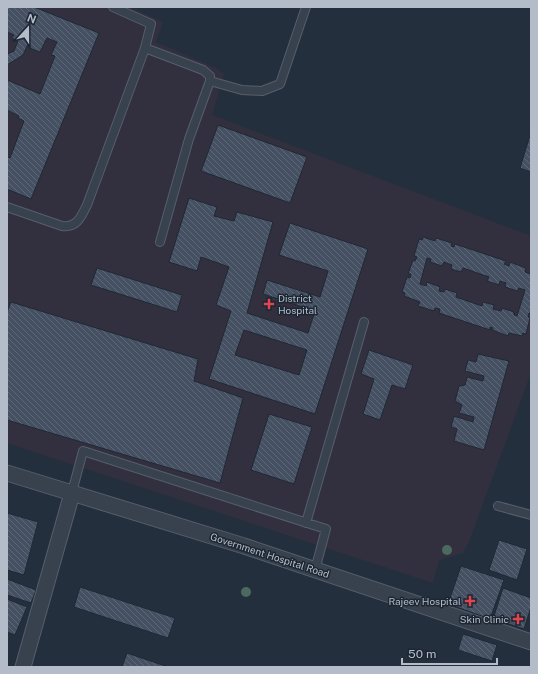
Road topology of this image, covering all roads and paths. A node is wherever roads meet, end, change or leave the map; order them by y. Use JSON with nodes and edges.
{"nodes":[{"id":1,"x":113,"y":7,"type":"edge"},
{"id":2,"x":306,"y":7,"type":"edge"},
{"id":3,"x":145,"y":48,"type":"junction"},
{"id":4,"x":210,"y":81,"type":"junction"},
{"id":5,"x":7,"y":207,"type":"edge"},
{"id":6,"x":160,"y":242,"type":"dead end"},
{"id":7,"x":364,"y":322,"type":"dead end"},
{"id":8,"x":7,"y":473,"type":"edge"},
{"id":9,"x":72,"y":495,"type":"junction"},
{"id":10,"x":498,"y":506,"type":"dead end"},
{"id":11,"x":531,"y":515,"type":"edge"},
{"id":12,"x":306,"y":523,"type":"junction"},
{"id":13,"x":315,"y":570,"type":"junction"},
{"id":14,"x":531,"y":642,"type":"edge"},
{"id":15,"x":23,"y":667,"type":"edge"}],
"edges":[{"from":1,"to":3,"type":"lane"},
{"from":2,"to":4,"type":"lane"},
{"from":3,"to":4,"type":"lane"},
{"from":3,"to":5,"type":"lane"},
{"from":4,"to":6,"type":"lane"},
{"from":7,"to":12,"type":"lane"},
{"from":8,"to":9,"type":"street","name":"Government Hospital Road"},
{"from":9,"to":12,"type":"lane"},
{"from":9,"to":13,"type":"street","name":"Government Hospital Road"},
{"from":9,"to":15,"type":"street"},
{"from":10,"to":11,"type":"lane"},
{"from":12,"to":13,"type":"lane"},
{"from":13,"to":14,"type":"street","name":"Government Hospital Road"}]}
